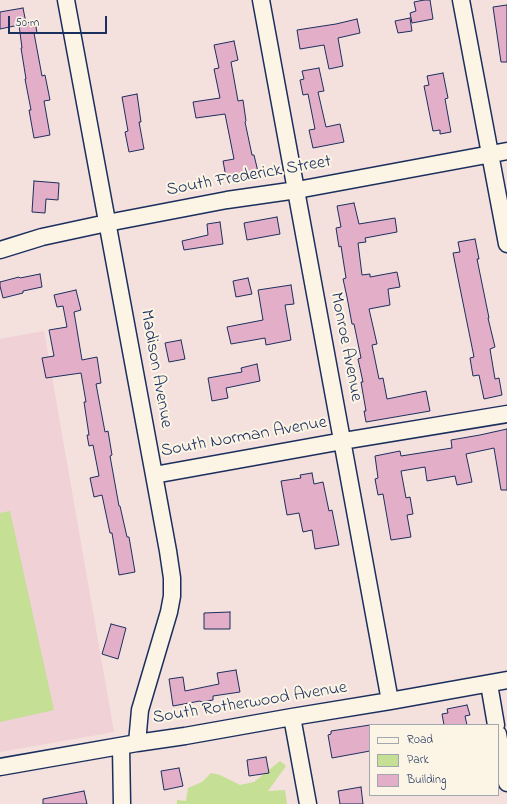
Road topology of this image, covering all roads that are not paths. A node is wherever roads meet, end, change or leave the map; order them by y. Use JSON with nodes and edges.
{"nodes":[{"id":1,"x":66,"y":0,"type":"edge"},
{"id":2,"x":262,"y":0,"type":"edge"},
{"id":3,"x":461,"y":0,"type":"edge"},
{"id":4,"x":507,"y":151,"type":"edge"},
{"id":5,"x":490,"y":154,"type":"junction"},
{"id":6,"x":297,"y":190,"type":"junction"},
{"id":7,"x":107,"y":223,"type":"junction"},
{"id":8,"x":507,"y":244,"type":"edge"},
{"id":9,"x":0,"y":250,"type":"edge"},
{"id":10,"x":507,"y":414,"type":"edge"},
{"id":11,"x":343,"y":441,"type":"junction"},
{"id":12,"x":154,"y":474,"type":"junction"},
{"id":13,"x":507,"y":680,"type":"edge"},
{"id":14,"x":489,"y":684,"type":"junction"},
{"id":15,"x":390,"y":701,"type":"junction"},
{"id":16,"x":292,"y":717,"type":"junction"},
{"id":17,"x":496,"y":724,"type":"edge"},
{"id":18,"x":499,"y":739,"type":"edge"},
{"id":19,"x":138,"y":743,"type":"junction"},
{"id":20,"x":121,"y":747,"type":"junction"},
{"id":21,"x":0,"y":767,"type":"edge"},
{"id":22,"x":507,"y":783,"type":"edge"},
{"id":23,"x":122,"y":804,"type":"edge"},
{"id":24,"x":308,"y":804,"type":"edge"}],
"edges":[{"from":1,"to":7,"type":"street","name":"Madison Avenue"},
{"from":2,"to":6,"type":"street","name":"Monroe Avenue"},
{"from":3,"to":5,"type":"street"},
{"from":4,"to":5,"type":"street","name":"South Frederick Street"},
{"from":5,"to":6,"type":"street","name":"South Frederick Street"},
{"from":5,"to":8,"type":"street"},
{"from":6,"to":7,"type":"street","name":"South Frederick Street"},
{"from":6,"to":11,"type":"street","name":"Monroe Avenue"},
{"from":7,"to":9,"type":"street","name":"South Frederick Street"},
{"from":7,"to":12,"type":"street","name":"Madison Avenue"},
{"from":10,"to":11,"type":"street","name":"South Norman Avenue"},
{"from":11,"to":12,"type":"street","name":"South Norman Avenue"},
{"from":11,"to":15,"type":"street","name":"Monroe Avenue"},
{"from":12,"to":19,"type":"street","name":"Madison Avenue"},
{"from":13,"to":14,"type":"street","name":"South Rotherwood Avenue"},
{"from":14,"to":15,"type":"street","name":"South Rotherwood Avenue"},
{"from":14,"to":17,"type":"street"},
{"from":15,"to":16,"type":"street","name":"South Rotherwood Avenue"},
{"from":16,"to":19,"type":"street","name":"South Rotherwood Avenue"},
{"from":16,"to":24,"type":"street"},
{"from":18,"to":22,"type":"street"},
{"from":19,"to":20,"type":"street","name":"South Rotherwood Avenue"},
{"from":20,"to":21,"type":"street","name":"South Rotherwood Avenue"},
{"from":20,"to":23,"type":"street"}]}
